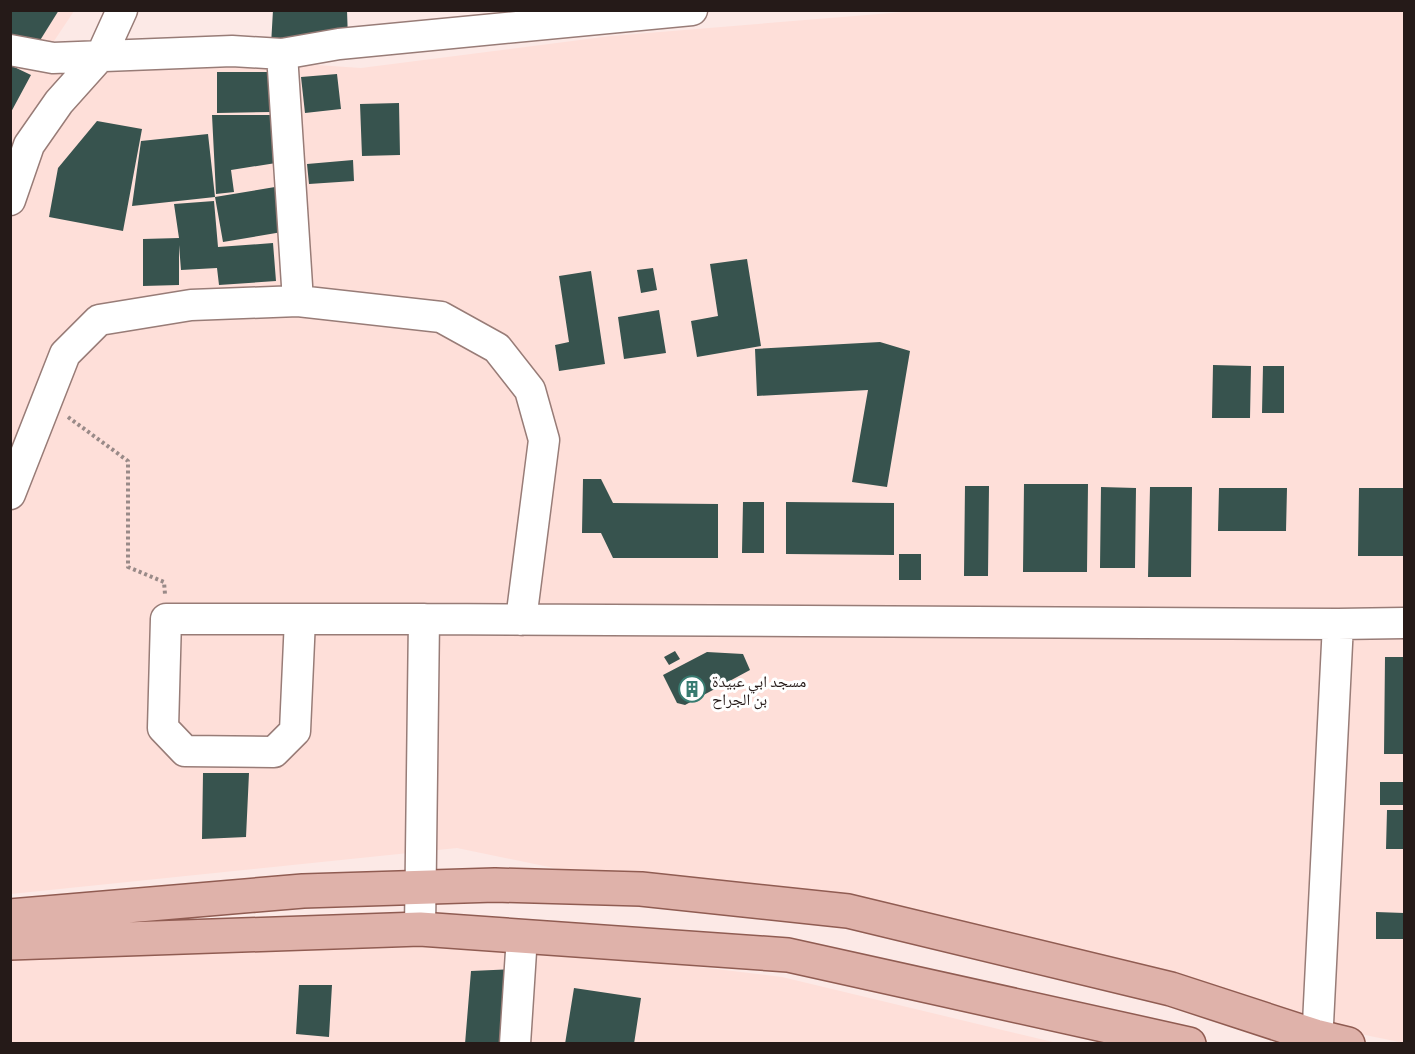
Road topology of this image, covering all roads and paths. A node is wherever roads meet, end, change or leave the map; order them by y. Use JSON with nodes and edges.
{"nodes":[{"id":1,"x":122,"y":10,"type":"edge"},
{"id":2,"x":679,"y":11,"type":"edge"},
{"id":3,"x":10,"y":50,"type":"edge"},
{"id":4,"x":102,"y":54,"type":"junction"},
{"id":5,"x":282,"y":54,"type":"junction"},
{"id":6,"x":10,"y":200,"type":"edge"},
{"id":7,"x":298,"y":301,"type":"junction"},
{"id":8,"x":47,"y":401,"type":"junction"},
{"id":9,"x":10,"y":494,"type":"edge"},
{"id":10,"x":166,"y":619,"type":"junction"},
{"id":11,"x":300,"y":619,"type":"junction"},
{"id":12,"x":424,"y":619,"type":"junction"},
{"id":13,"x":521,"y":620,"type":"junction"},
{"id":14,"x":1404,"y":623,"type":"edge"},
{"id":15,"x":1338,"y":624,"type":"junction"},
{"id":16,"x":422,"y":889,"type":"junction"},
{"id":17,"x":10,"y":916,"type":"edge"},
{"id":18,"x":420,"y":929,"type":"junction"},
{"id":19,"x":522,"y":936,"type":"junction"},
{"id":20,"x":10,"y":943,"type":"edge"},
{"id":21,"x":1135,"y":1038,"type":"edge"},
{"id":22,"x":1316,"y":1040,"type":"edge"},
{"id":23,"x":515,"y":1044,"type":"edge"},
{"id":24,"x":1189,"y":1044,"type":"edge"},
{"id":25,"x":1348,"y":1044,"type":"edge"}],
"edges":[{"from":1,"to":4,"type":"street"},
{"from":2,"to":5,"type":"street"},
{"from":3,"to":4,"type":"street"},
{"from":4,"to":5,"type":"street"},
{"from":4,"to":6,"type":"street"},
{"from":5,"to":7,"type":"street"},
{"from":7,"to":8,"type":"street"},
{"from":7,"to":13,"type":"street"},
{"from":8,"to":9,"type":"street"},
{"from":8,"to":10,"type":"path"},
{"from":10,"to":11,"type":"street"},
{"from":10,"to":11,"type":"street"},
{"from":11,"to":12,"type":"street"},
{"from":12,"to":13,"type":"street"},
{"from":12,"to":16,"type":"street"},
{"from":13,"to":15,"type":"street"},
{"from":14,"to":15,"type":"street"},
{"from":15,"to":22,"type":"street"},
{"from":16,"to":17,"type":"main road"},
{"from":16,"to":18,"type":"street"},
{"from":16,"to":22,"type":"main road"},
{"from":18,"to":19,"type":"main road"},
{"from":18,"to":20,"type":"main road"},
{"from":19,"to":21,"type":"main road"},
{"from":19,"to":23,"type":"street"},
{"from":21,"to":24,"type":"main road"},
{"from":22,"to":25,"type":"main road"}]}
